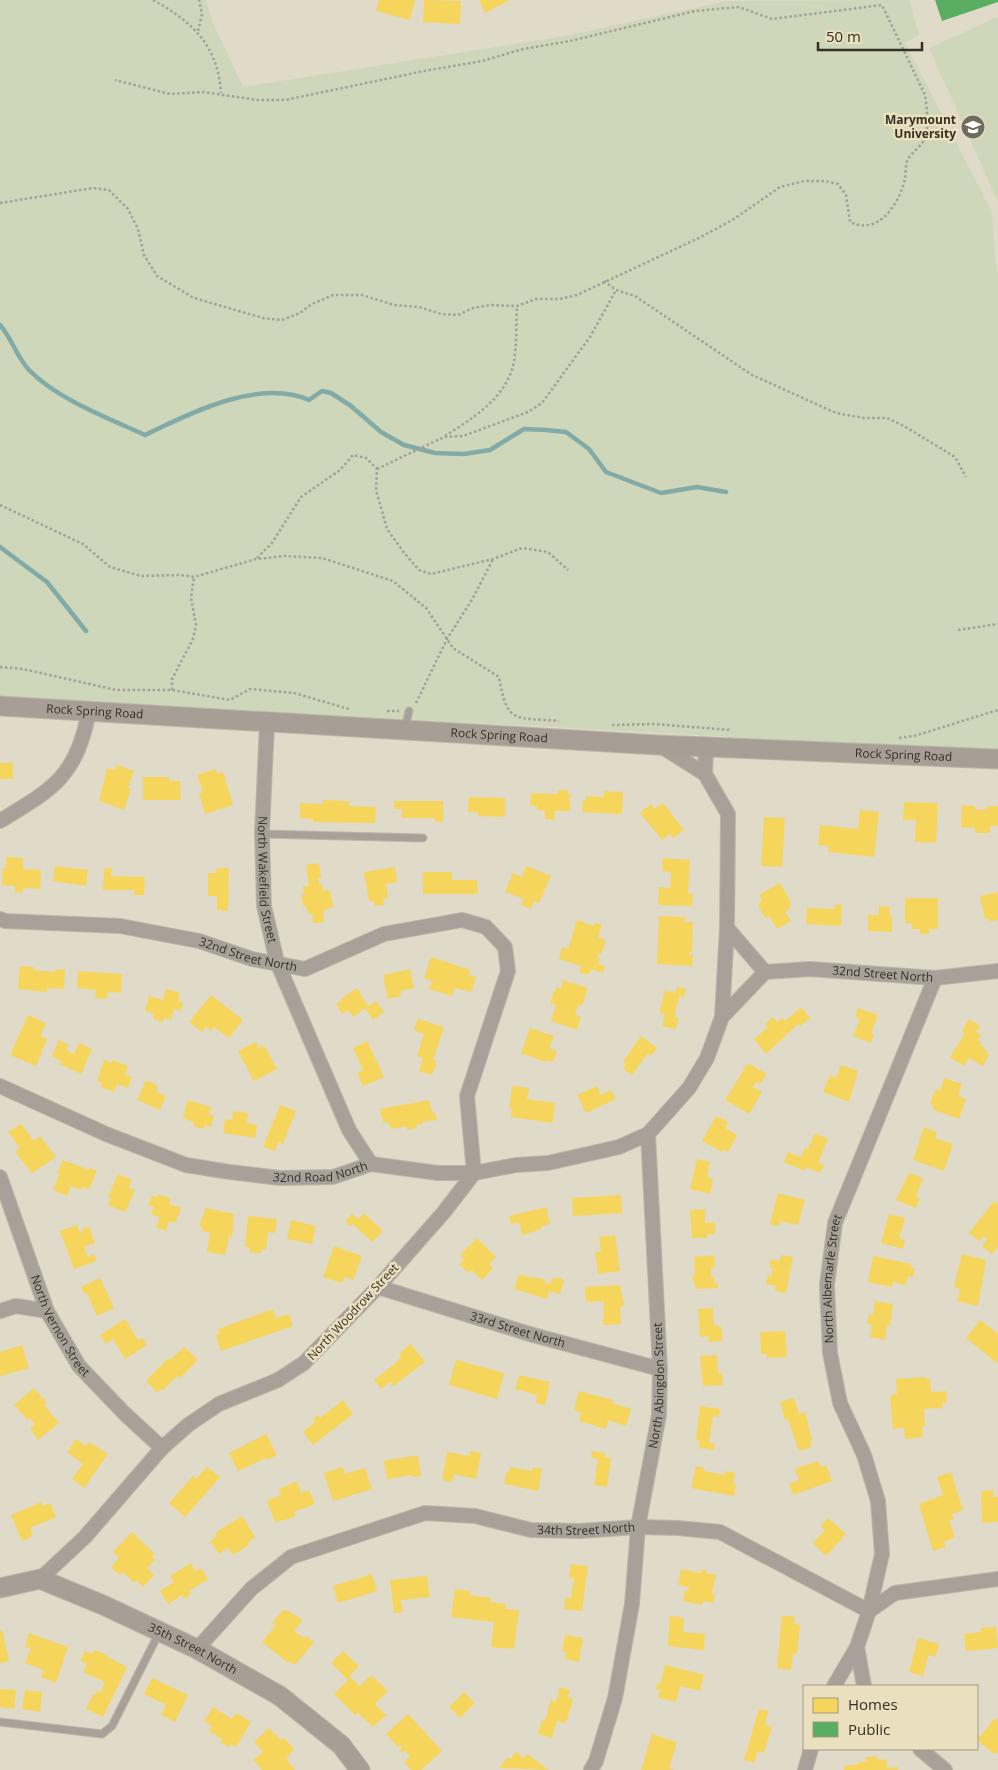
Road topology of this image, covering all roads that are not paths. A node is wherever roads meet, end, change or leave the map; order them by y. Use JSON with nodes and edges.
{"nodes":[{"id":1,"x":0,"y":706,"type":"edge"},
{"id":2,"x":410,"y":711,"type":"road end"},
{"id":3,"x":89,"y":712,"type":"junction"},
{"id":4,"x":267,"y":724,"type":"junction"},
{"id":5,"x":404,"y":731,"type":"junction"},
{"id":6,"x":658,"y":745,"type":"junction"},
{"id":7,"x":706,"y":747,"type":"junction"},
{"id":8,"x":998,"y":759,"type":"edge"},
{"id":9,"x":706,"y":774,"type":"junction"},
{"id":10,"x":0,"y":821,"type":"edge"},
{"id":11,"x":262,"y":834,"type":"junction"},
{"id":12,"x":422,"y":838,"type":"dead end"},
{"id":13,"x":2,"y":920,"type":"edge"},
{"id":14,"x":728,"y":928,"type":"junction"},
{"id":15,"x":277,"y":962,"type":"junction"},
{"id":16,"x":998,"y":971,"type":"edge"},
{"id":17,"x":765,"y":972,"type":"junction"},
{"id":18,"x":935,"y":978,"type":"junction"},
{"id":19,"x":722,"y":1017,"type":"junction"},
{"id":20,"x":0,"y":1086,"type":"edge"},
{"id":21,"x":648,"y":1134,"type":"junction"},
{"id":22,"x":371,"y":1164,"type":"junction"},
{"id":23,"x":474,"y":1173,"type":"junction"},
{"id":24,"x":0,"y":1177,"type":"edge"},
{"id":25,"x":378,"y":1287,"type":"junction"},
{"id":26,"x":0,"y":1311,"type":"edge"},
{"id":27,"x":47,"y":1311,"type":"junction"},
{"id":28,"x":660,"y":1368,"type":"junction"},
{"id":29,"x":162,"y":1448,"type":"junction"},
{"id":30,"x":638,"y":1527,"type":"junction"},
{"id":31,"x":40,"y":1579,"type":"junction"},
{"id":32,"x":998,"y":1579,"type":"edge"},
{"id":33,"x":0,"y":1588,"type":"edge"},
{"id":34,"x":869,"y":1611,"type":"junction"},
{"id":35,"x":160,"y":1632,"type":"junction"},
{"id":36,"x":857,"y":1647,"type":"junction"},
{"id":37,"x":197,"y":1649,"type":"junction"},
{"id":38,"x":835,"y":1685,"type":"edge"},
{"id":39,"x":864,"y":1685,"type":"edge"},
{"id":40,"x":0,"y":1722,"type":"edge"},
{"id":41,"x":811,"y":1750,"type":"edge"},
{"id":42,"x":921,"y":1750,"type":"edge"},
{"id":43,"x":360,"y":1770,"type":"edge"},
{"id":44,"x":590,"y":1770,"type":"edge"},
{"id":45,"x":805,"y":1770,"type":"edge"},
{"id":46,"x":945,"y":1770,"type":"edge"}],
"edges":[{"from":1,"to":3,"type":"street","name":"Rock Spring Road"},
{"from":2,"to":5,"type":"lane"},
{"from":3,"to":4,"type":"street","name":"Rock Spring Road"},
{"from":3,"to":10,"type":"street"},
{"from":4,"to":5,"type":"street","name":"Rock Spring Road"},
{"from":4,"to":11,"type":"street","name":"North Wakefield Street"},
{"from":5,"to":6,"type":"street","name":"Rock Spring Road"},
{"from":6,"to":7,"type":"street","name":"Rock Spring Road"},
{"from":6,"to":9,"type":"street"},
{"from":7,"to":8,"type":"street","name":"Rock Spring Road"},
{"from":7,"to":9,"type":"street"},
{"from":9,"to":14,"type":"street"},
{"from":11,"to":12,"type":"lane"},
{"from":11,"to":15,"type":"street","name":"North Wakefield Street"},
{"from":13,"to":15,"type":"street","name":"32nd Street North"},
{"from":14,"to":17,"type":"street"},
{"from":14,"to":19,"type":"street"},
{"from":15,"to":22,"type":"street","name":"North Wakefield Street"},
{"from":15,"to":23,"type":"street","name":"32nd Street North"},
{"from":16,"to":18,"type":"street","name":"32nd Street North"},
{"from":17,"to":18,"type":"street","name":"32nd Street North"},
{"from":17,"to":19,"type":"street"},
{"from":18,"to":34,"type":"street","name":"North Albemarle Street"},
{"from":19,"to":21,"type":"street"},
{"from":20,"to":22,"type":"street","name":"32nd Road North"},
{"from":21,"to":23,"type":"street","name":"32nd Road North"},
{"from":21,"to":28,"type":"street","name":"North Abingdon Street"},
{"from":22,"to":23,"type":"street","name":"32nd Road North"},
{"from":23,"to":25,"type":"street","name":"North Woodrow Street"},
{"from":24,"to":27,"type":"street","name":"North Vernon Street"},
{"from":25,"to":28,"type":"street","name":"33rd Street North"},
{"from":25,"to":29,"type":"street","name":"North Woodrow Street"},
{"from":26,"to":27,"type":"street"},
{"from":27,"to":29,"type":"street","name":"North Vernon Street"},
{"from":28,"to":30,"type":"street","name":"North Abingdon Street"},
{"from":29,"to":31,"type":"street","name":"North Woodrow Street"},
{"from":30,"to":34,"type":"street","name":"34th Street North"},
{"from":30,"to":37,"type":"street","name":"34th Street North"},
{"from":30,"to":44,"type":"street","name":"North Abingdon Street"},
{"from":31,"to":33,"type":"street"},
{"from":31,"to":35,"type":"street","name":"35th Street North"},
{"from":32,"to":34,"type":"street"},
{"from":34,"to":36,"type":"street","name":"North Albemarle Street"},
{"from":35,"to":37,"type":"street","name":"35th Street North"},
{"from":35,"to":40,"type":"lane"},
{"from":36,"to":38,"type":"street","name":"North Albemarle Street"},
{"from":36,"to":39,"type":"street","name":"North Albemarle Street"},
{"from":37,"to":43,"type":"street","name":"35th Street North"},
{"from":41,"to":45,"type":"street"},
{"from":42,"to":46,"type":"street"}]}
